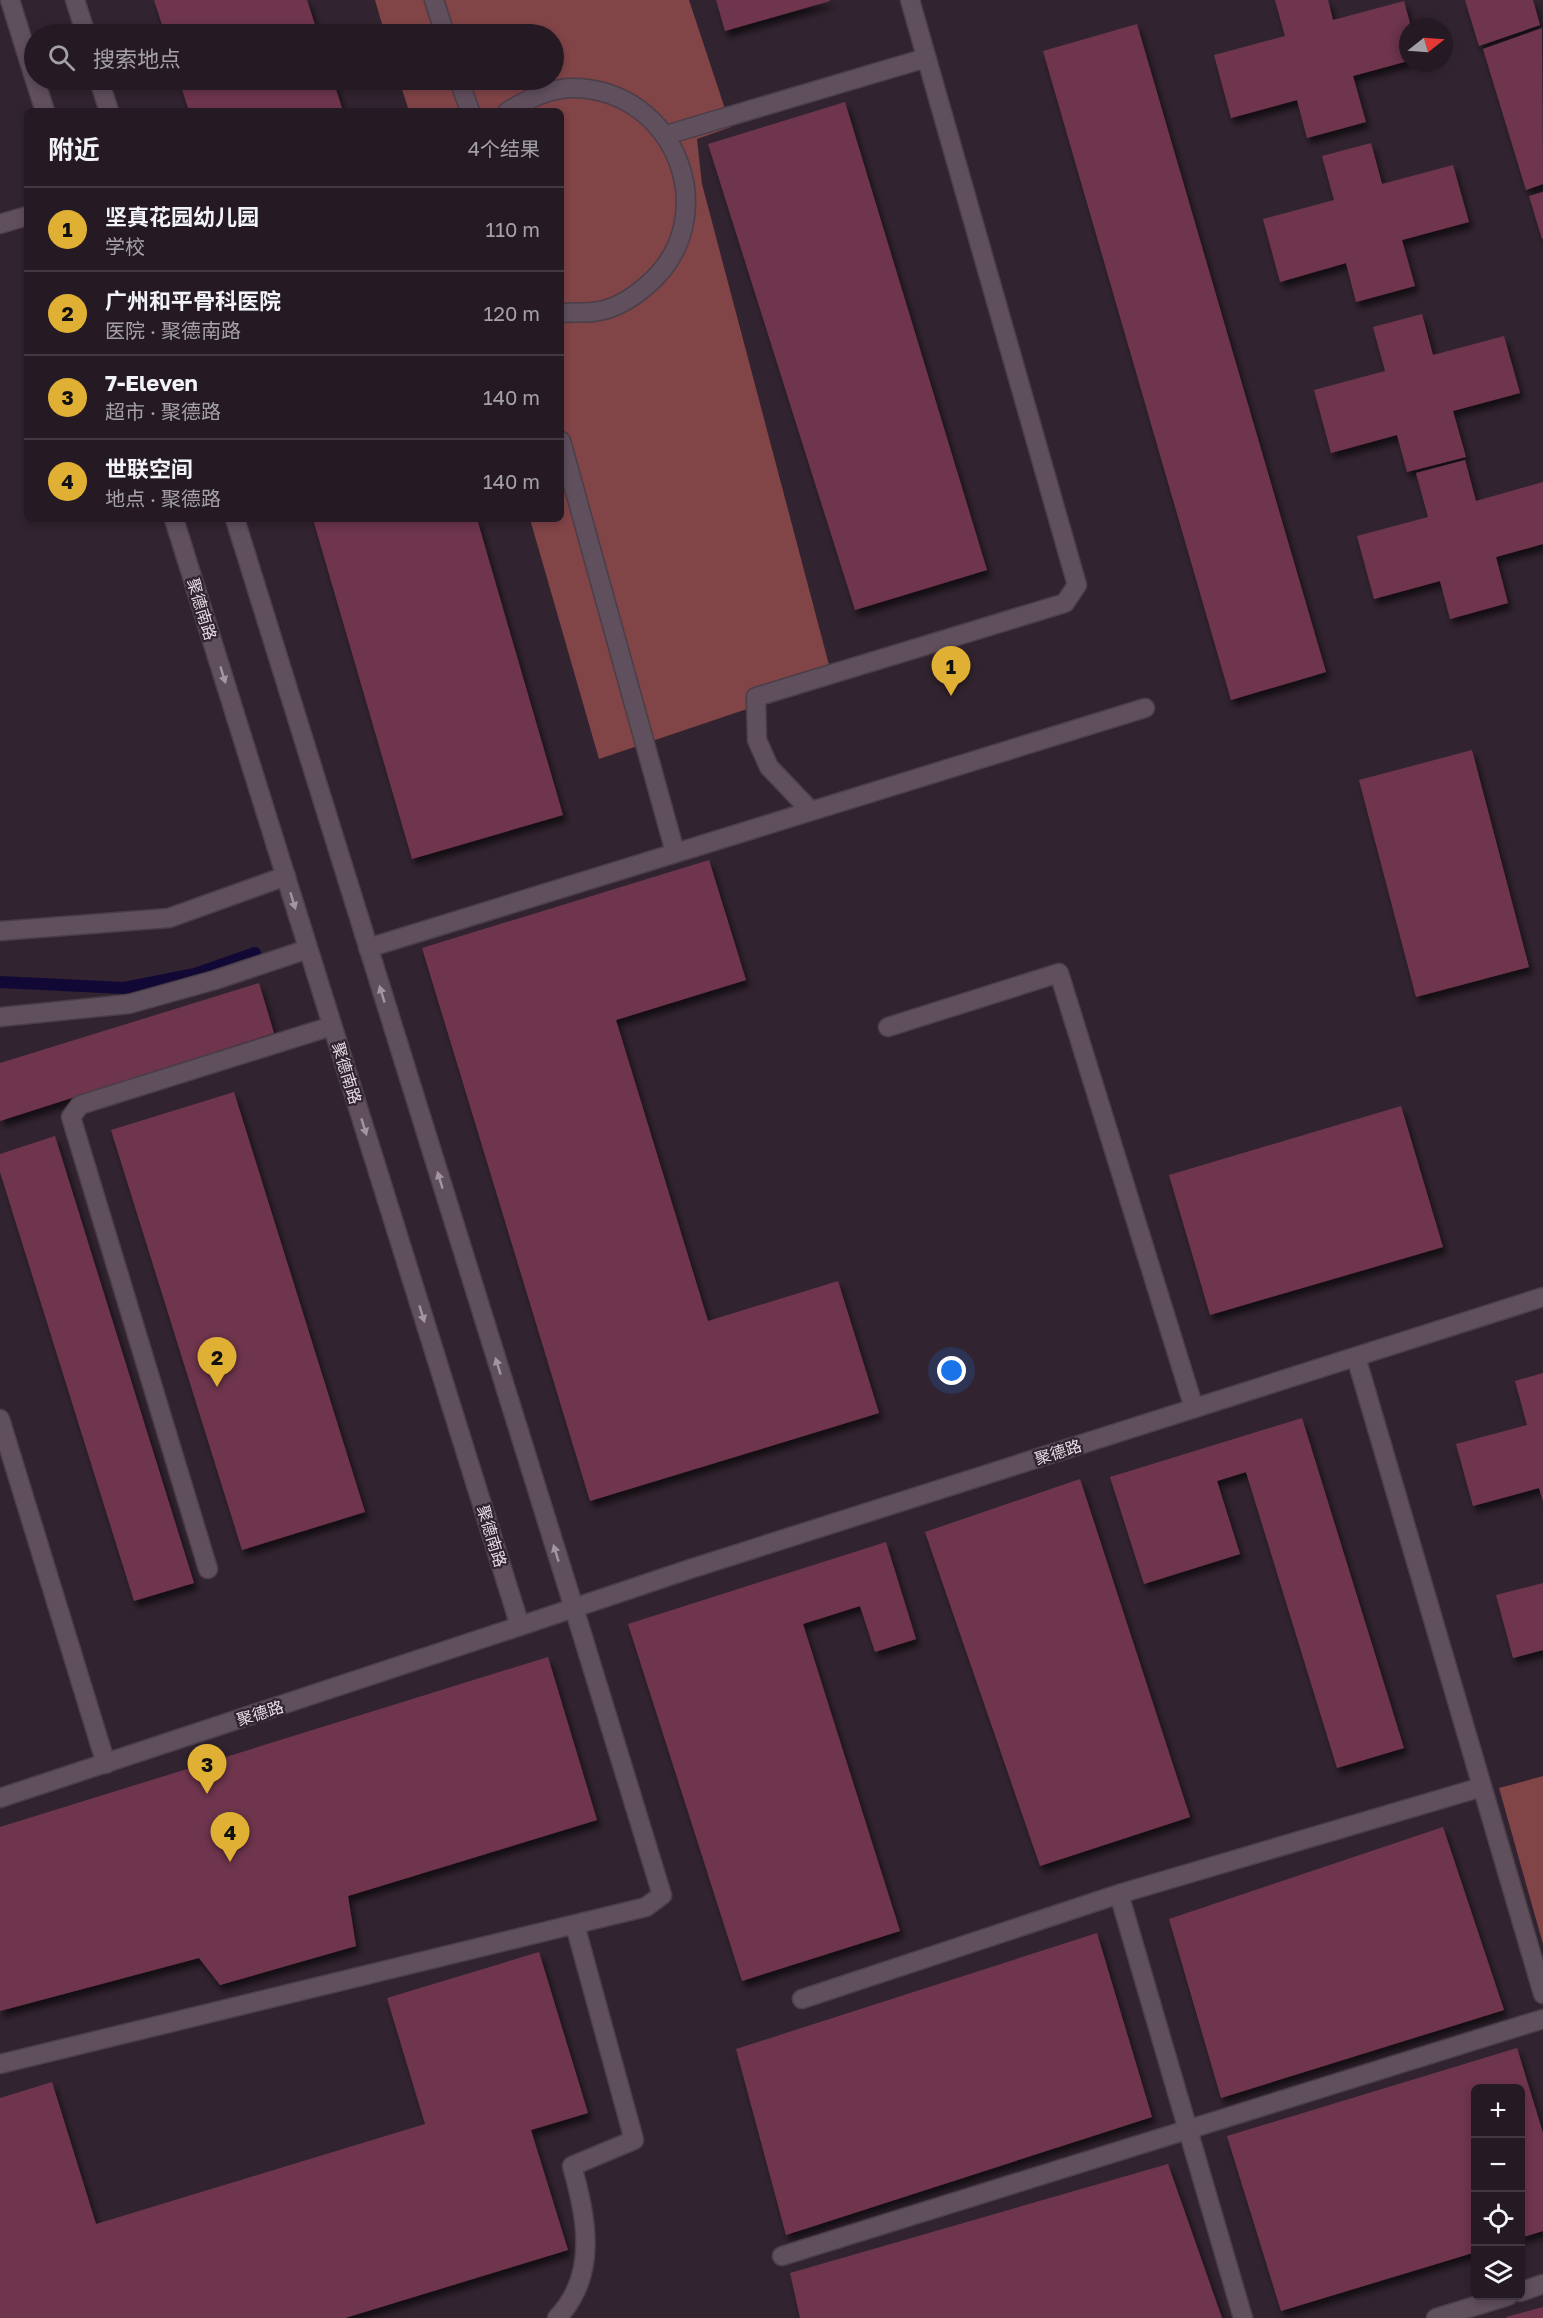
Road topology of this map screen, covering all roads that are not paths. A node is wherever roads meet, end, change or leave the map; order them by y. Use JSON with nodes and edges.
{"nodes":[{"id":1,"x":10,"y":0,"type":"edge"},
{"id":2,"x":75,"y":0,"type":"edge"},
{"id":3,"x":434,"y":0,"type":"edge"},
{"id":4,"x":910,"y":0,"type":"edge"},
{"id":5,"x":83,"y":24,"type":"edge"},
{"id":6,"x":442,"y":24,"type":"edge"},
{"id":7,"x":24,"y":44,"type":"edge"},
{"id":8,"x":926,"y":58,"type":"junction"},
{"id":9,"x":39,"y":90,"type":"edge"},
{"id":10,"x":102,"y":90,"type":"edge"},
{"id":11,"x":463,"y":90,"type":"edge"},
{"id":12,"x":562,"y":90,"type":"edge"},
{"id":13,"x":564,"y":90,"type":"edge"},
{"id":14,"x":44,"y":108,"type":"edge"},
{"id":15,"x":108,"y":108,"type":"edge"},
{"id":16,"x":469,"y":108,"type":"edge"},
{"id":17,"x":513,"y":108,"type":"edge"},
{"id":18,"x":666,"y":135,"type":"junction"},
{"id":19,"x":24,"y":217,"type":"edge"},
{"id":20,"x":0,"y":224,"type":"edge"},
{"id":21,"x":564,"y":313,"type":"edge"},
{"id":22,"x":564,"y":452,"type":"edge"},
{"id":23,"x":175,"y":522,"type":"edge"},
{"id":24,"x":236,"y":522,"type":"edge"},
{"id":25,"x":1145,"y":708,"type":"dead end"},
{"id":26,"x":810,"y":810,"type":"junction"},
{"id":27,"x":675,"y":852,"type":"junction"},
{"id":28,"x":285,"y":876,"type":"junction"},
{"id":29,"x":0,"y":931,"type":"edge"},
{"id":30,"x":368,"y":948,"type":"junction"},
{"id":31,"x":308,"y":949,"type":"junction"},
{"id":32,"x":0,"y":1017,"type":"edge"},
{"id":33,"x":332,"y":1026,"type":"junction"},
{"id":34,"x":888,"y":1028,"type":"dead end"},
{"id":35,"x":1543,"y":1297,"type":"edge"},
{"id":36,"x":1356,"y":1357,"type":"junction"},
{"id":37,"x":1194,"y":1408,"type":"junction"},
{"id":38,"x":0,"y":1419,"type":"edge"},
{"id":39,"x":208,"y":1569,"type":"dead end"},
{"id":40,"x":574,"y":1608,"type":"junction"},
{"id":41,"x":520,"y":1626,"type":"junction"},
{"id":42,"x":106,"y":1764,"type":"junction"},
{"id":43,"x":1482,"y":1787,"type":"junction"},
{"id":44,"x":0,"y":1798,"type":"edge"},
{"id":45,"x":1119,"y":1894,"type":"junction"},
{"id":46,"x":575,"y":1925,"type":"junction"},
{"id":47,"x":1543,"y":1994,"type":"edge"},
{"id":48,"x":802,"y":1999,"type":"dead end"},
{"id":49,"x":1543,"y":2019,"type":"edge"},
{"id":50,"x":0,"y":2064,"type":"edge"},
{"id":51,"x":1188,"y":2129,"type":"junction"},
{"id":52,"x":782,"y":2256,"type":"dead end"},
{"id":53,"x":1543,"y":2284,"type":"edge"},
{"id":54,"x":1525,"y":2291,"type":"edge"},
{"id":55,"x":1493,"y":2300,"type":"edge"},
{"id":56,"x":557,"y":2318,"type":"edge"},
{"id":57,"x":1243,"y":2318,"type":"edge"},
{"id":58,"x":1437,"y":2318,"type":"edge"}],
"edges":[{"from":1,"to":7,"type":"street"},
{"from":2,"to":5,"type":"street"},
{"from":3,"to":6,"type":"street"},
{"from":4,"to":8,"type":"street"},
{"from":8,"to":18,"type":"street"},
{"from":8,"to":26,"type":"street"},
{"from":9,"to":14,"type":"street"},
{"from":10,"to":15,"type":"street"},
{"from":11,"to":16,"type":"street"},
{"from":12,"to":17,"type":"street"},
{"from":13,"to":18,"type":"street"},
{"from":18,"to":21,"type":"street"},
{"from":19,"to":20,"type":"street"},
{"from":22,"to":27,"type":"street"},
{"from":23,"to":28,"type":"street","name":"聚德南路","one_way":true},
{"from":24,"to":30,"type":"street"},
{"from":25,"to":26,"type":"street"},
{"from":26,"to":27,"type":"street"},
{"from":27,"to":30,"type":"street"},
{"from":28,"to":29,"type":"street"},
{"from":28,"to":31,"type":"street","name":"聚德南路","one_way":true},
{"from":40,"to":30,"type":"street","one_way":true},
{"from":31,"to":32,"type":"street"},
{"from":31,"to":33,"type":"street","name":"聚德南路"},
{"from":33,"to":39,"type":"street"},
{"from":33,"to":41,"type":"street","name":"聚德南路","one_way":true},
{"from":34,"to":37,"type":"street"},
{"from":35,"to":36,"type":"street","name":"聚德路"},
{"from":36,"to":37,"type":"street","name":"聚德路"},
{"from":36,"to":43,"type":"street"},
{"from":37,"to":40,"type":"street","name":"聚德路"},
{"from":38,"to":42,"type":"street"},
{"from":40,"to":41,"type":"street","name":"聚德路"},
{"from":40,"to":46,"type":"street"},
{"from":41,"to":42,"type":"street","name":"聚德路"},
{"from":42,"to":44,"type":"street","name":"聚德路"},
{"from":43,"to":45,"type":"street"},
{"from":43,"to":47,"type":"street"},
{"from":45,"to":48,"type":"street"},
{"from":45,"to":51,"type":"street"},
{"from":46,"to":50,"type":"street"},
{"from":46,"to":56,"type":"street"},
{"from":49,"to":51,"type":"street"},
{"from":51,"to":52,"type":"street"},
{"from":51,"to":57,"type":"street"},
{"from":53,"to":54,"type":"street"},
{"from":55,"to":58,"type":"street"}]}
